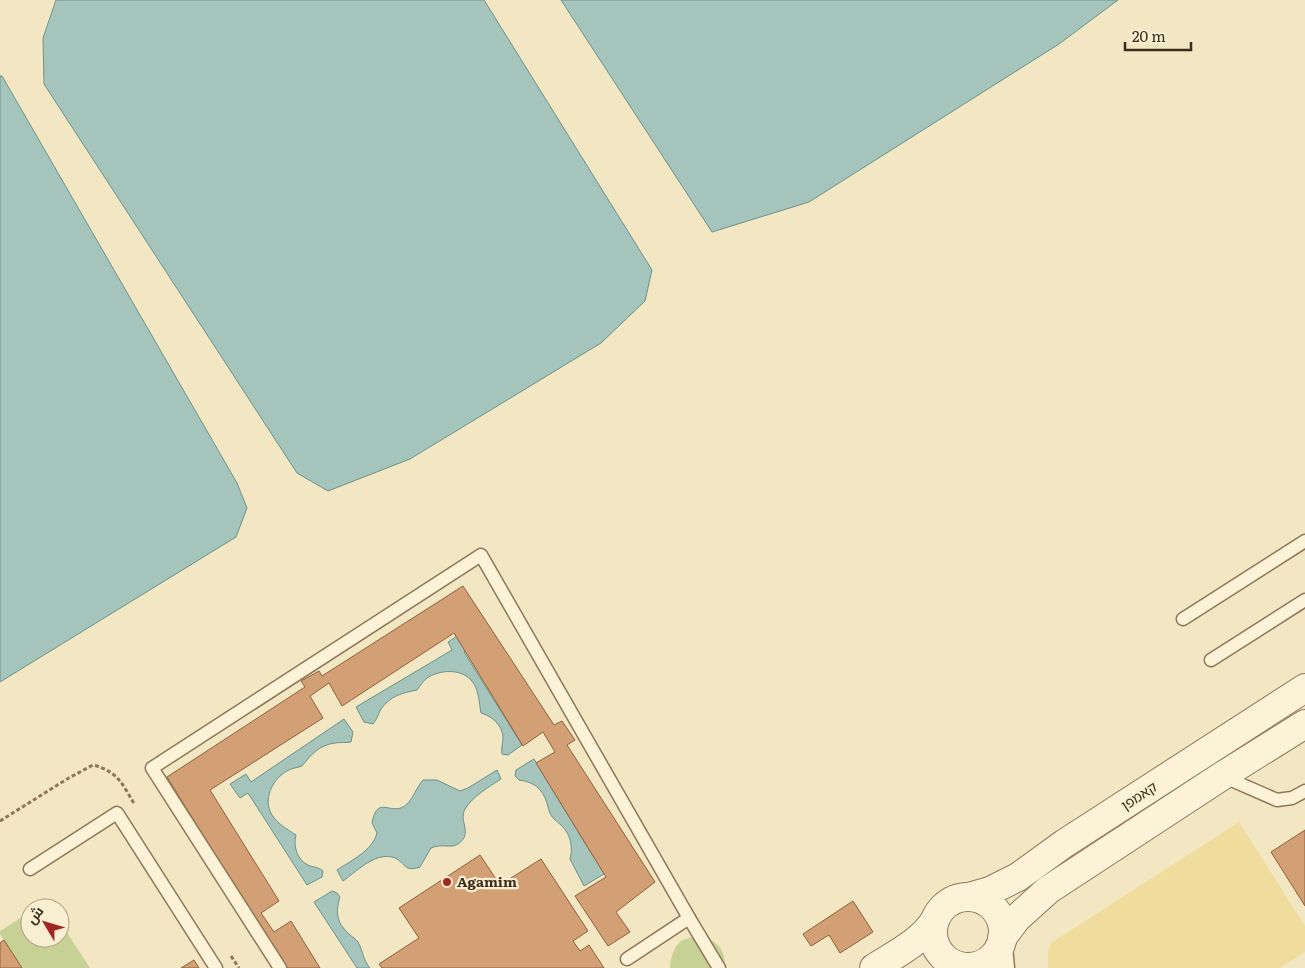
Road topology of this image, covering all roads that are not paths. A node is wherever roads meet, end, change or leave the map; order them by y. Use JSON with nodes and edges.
{"nodes":[{"id":1,"x":1305,"y":541,"type":"edge"},
{"id":2,"x":1305,"y":600,"type":"edge"},
{"id":3,"x":1183,"y":619,"type":"dead end"},
{"id":4,"x":1211,"y":660,"type":"dead end"},
{"id":5,"x":1305,"y":688,"type":"edge"},
{"id":6,"x":1305,"y":724,"type":"edge"},
{"id":7,"x":1222,"y":776,"type":"junction"},
{"id":8,"x":1305,"y":790,"type":"edge"},
{"id":9,"x":30,"y":869,"type":"dead end"},
{"id":10,"x":969,"y":896,"type":"junction"},
{"id":11,"x":688,"y":918,"type":"junction"},
{"id":12,"x":935,"y":920,"type":"junction"},
{"id":13,"x":1001,"y":951,"type":"edge"},
{"id":14,"x":627,"y":958,"type":"dead end"},
{"id":15,"x":216,"y":968,"type":"edge"},
{"id":16,"x":280,"y":968,"type":"edge"},
{"id":17,"x":719,"y":968,"type":"edge"},
{"id":18,"x":874,"y":968,"type":"edge"},
{"id":19,"x":961,"y":968,"type":"edge"}],
"edges":[{"from":1,"to":3,"type":"lane"},
{"from":2,"to":4,"type":"lane"},
{"from":5,"to":10,"type":"street","name":"קאמפן"},
{"from":6,"to":7,"type":"street","name":"קאמפן"},
{"from":7,"to":8,"type":"lane"},
{"from":7,"to":13,"type":"street","name":"קאמפן"},
{"from":9,"to":15,"type":"lane"},
{"from":10,"to":12,"type":"street"},
{"from":10,"to":13,"type":"street"},
{"from":11,"to":14,"type":"lane"},
{"from":11,"to":16,"type":"lane"},
{"from":11,"to":17,"type":"lane"},
{"from":12,"to":18,"type":"street"},
{"from":12,"to":19,"type":"street"},
{"from":13,"to":19,"type":"street"}]}
